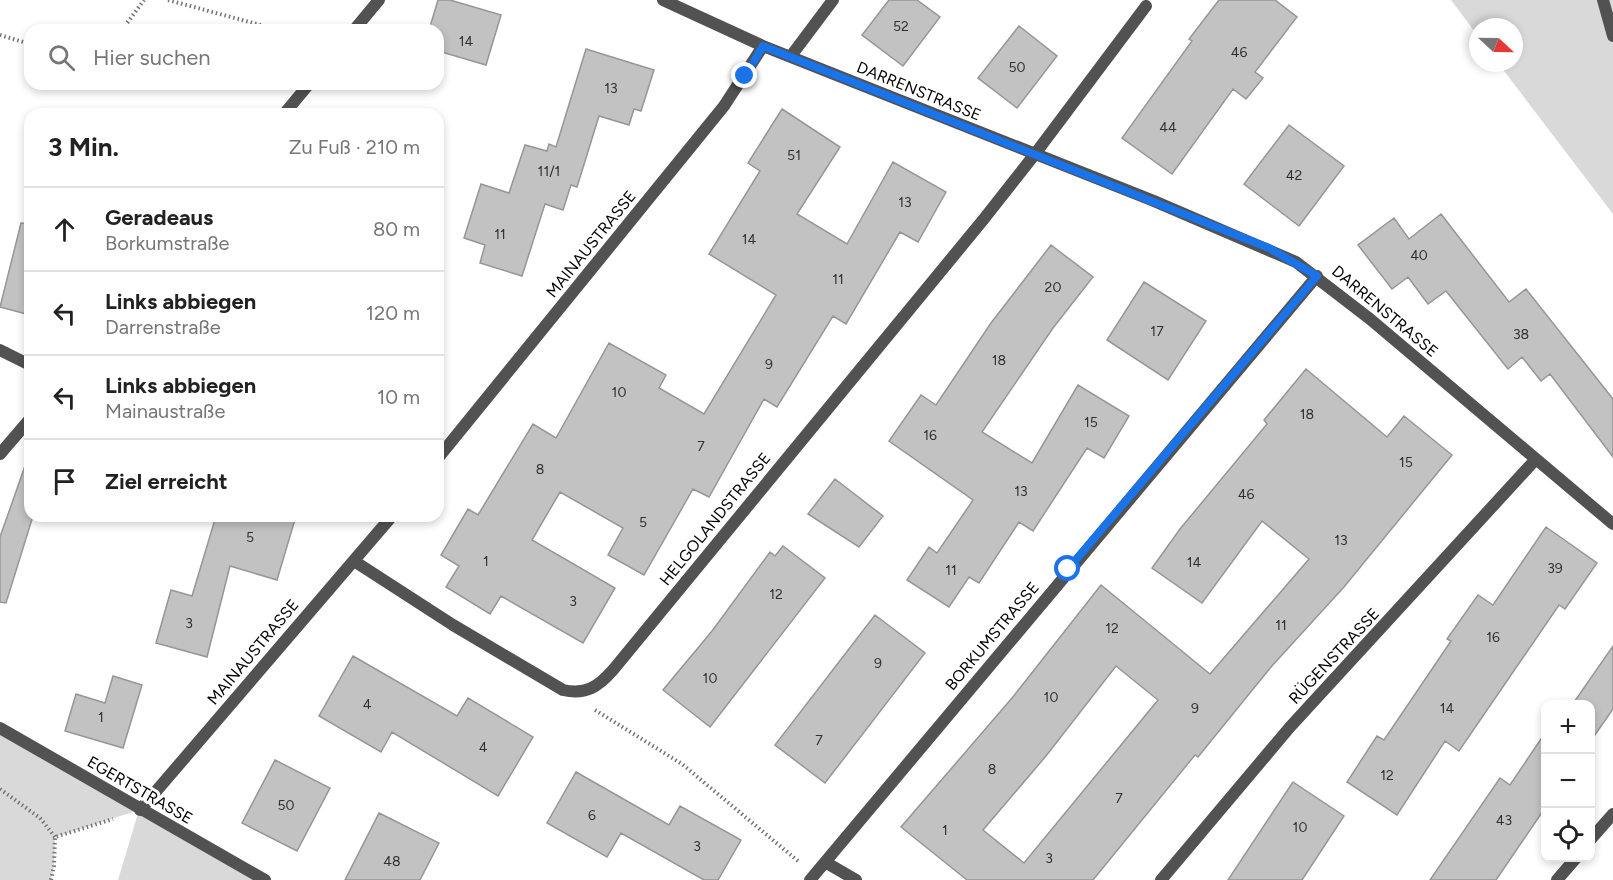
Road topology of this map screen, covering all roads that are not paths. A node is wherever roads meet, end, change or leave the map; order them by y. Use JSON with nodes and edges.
{"nodes":[{"id":1,"x":379,"y":0,"type":"edge"},
{"id":2,"x":663,"y":0,"type":"edge"},
{"id":3,"x":833,"y":0,"type":"edge"},
{"id":4,"x":1603,"y":0,"type":"edge"},
{"id":5,"x":1146,"y":6,"type":"dead end"},
{"id":6,"x":359,"y":24,"type":"edge"},
{"id":7,"x":1613,"y":36,"type":"edge"},
{"id":8,"x":763,"y":46,"type":"junction"},
{"id":9,"x":791,"y":56,"type":"junction"},
{"id":10,"x":304,"y":90,"type":"edge"},
{"id":11,"x":289,"y":108,"type":"edge"},
{"id":12,"x":1035,"y":154,"type":"junction"},
{"id":13,"x":1317,"y":276,"type":"junction"},
{"id":14,"x":0,"y":350,"type":"edge"},
{"id":15,"x":24,"y":361,"type":"edge"},
{"id":16,"x":24,"y":426,"type":"edge"},
{"id":17,"x":444,"y":451,"type":"edge"},
{"id":18,"x":0,"y":454,"type":"edge"},
{"id":19,"x":1536,"y":459,"type":"junction"},
{"id":20,"x":387,"y":522,"type":"edge"},
{"id":21,"x":1613,"y":524,"type":"edge"},
{"id":22,"x":354,"y":561,"type":"junction"},
{"id":23,"x":0,"y":728,"type":"edge"},
{"id":24,"x":140,"y":810,"type":"junction"},
{"id":25,"x":1613,"y":814,"type":"edge"},
{"id":26,"x":1595,"y":834,"type":"edge"},
{"id":27,"x":825,"y":862,"type":"junction"},
{"id":28,"x":1573,"y":862,"type":"edge"},
{"id":29,"x":812,"y":877,"type":"edge"},
{"id":30,"x":265,"y":880,"type":"edge"},
{"id":31,"x":856,"y":880,"type":"edge"},
{"id":32,"x":1161,"y":880,"type":"edge"},
{"id":33,"x":1557,"y":880,"type":"edge"}],
"edges":[{"from":1,"to":6,"type":"street"},
{"from":2,"to":8,"type":"street","name":"DARRENSTRASSE"},
{"from":3,"to":9,"type":"street"},
{"from":4,"to":7,"type":"street"},
{"from":5,"to":12,"type":"street"},
{"from":8,"to":9,"type":"street","name":"DARRENSTRASSE"},
{"from":8,"to":17,"type":"street","name":"MAINAUSTRASSE"},
{"from":9,"to":12,"type":"street","name":"DARRENSTRASSE"},
{"from":10,"to":11,"type":"street"},
{"from":12,"to":13,"type":"street","name":"DARRENSTRASSE"},
{"from":12,"to":22,"type":"street","name":"HELGOLANDSTRASSE"},
{"from":13,"to":19,"type":"street","name":"DARRENSTRASSE"},
{"from":13,"to":27,"type":"street","name":"BORKUMSTRASSE"},
{"from":14,"to":15,"type":"street"},
{"from":16,"to":18,"type":"street"},
{"from":19,"to":21,"type":"street","name":"DARRENSTRASSE"},
{"from":19,"to":32,"type":"street","name":"RÜGENSTRASSE"},
{"from":20,"to":22,"type":"street","name":"MAINAUSTRASSE"},
{"from":22,"to":24,"type":"street","name":"MAINAUSTRASSE"},
{"from":23,"to":24,"type":"street","name":"EGERTSTRASSE"},
{"from":24,"to":30,"type":"street","name":"EGERTSTRASSE"},
{"from":25,"to":26,"type":"street"},
{"from":27,"to":29,"type":"street","name":"BORKUMSTRASSE"},
{"from":27,"to":31,"type":"street"},
{"from":28,"to":33,"type":"street"}]}
